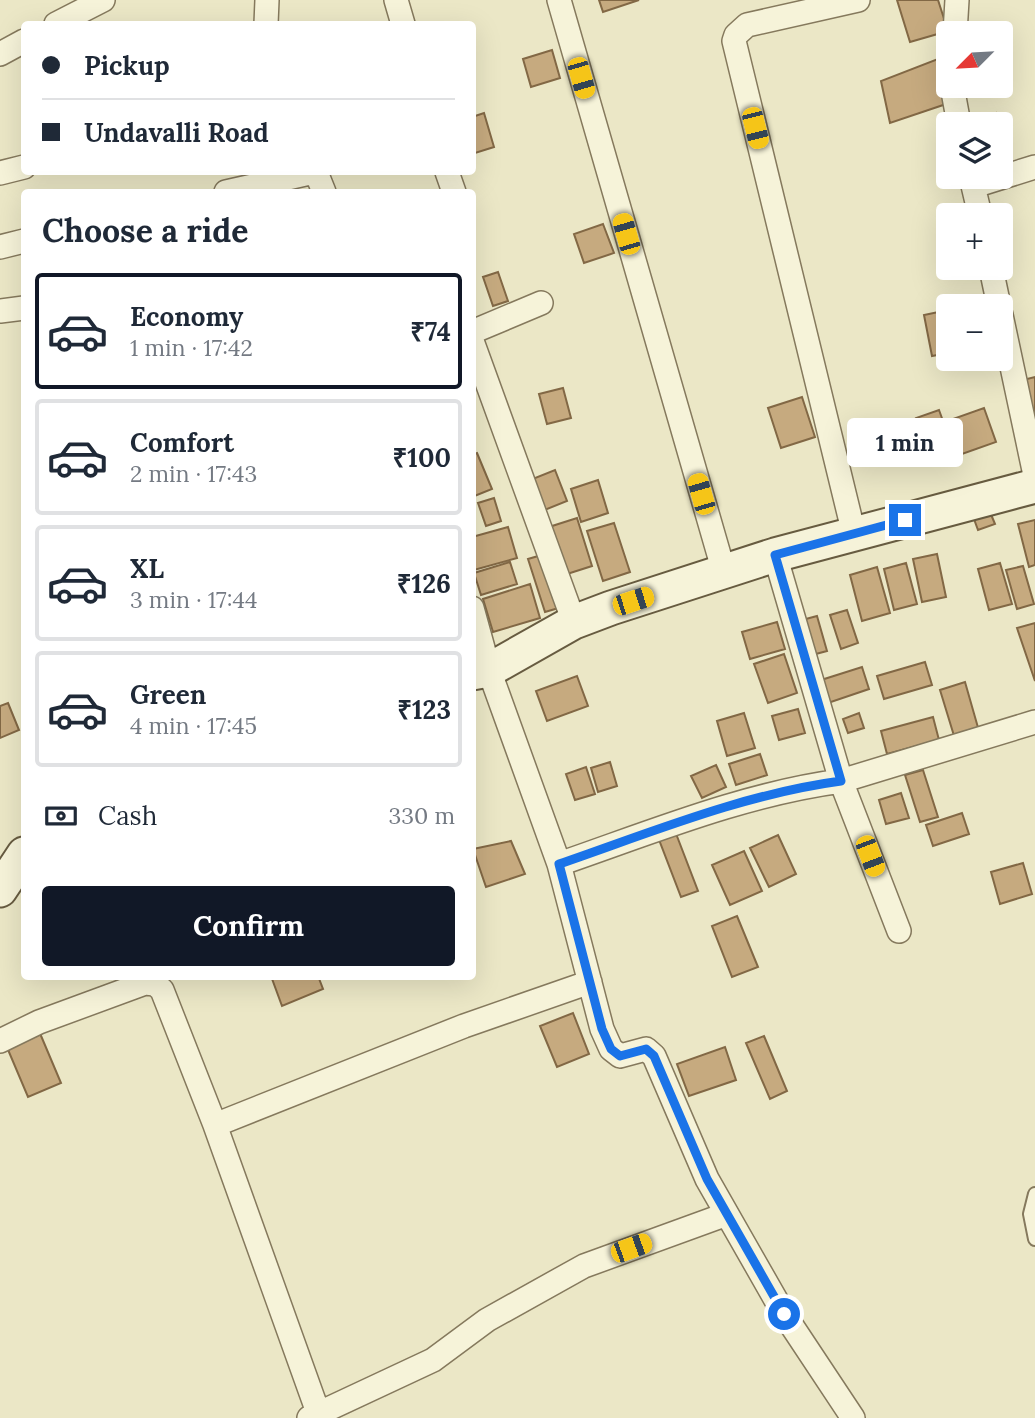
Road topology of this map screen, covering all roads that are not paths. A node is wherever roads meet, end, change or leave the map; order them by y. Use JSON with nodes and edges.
{"nodes":[{"id":1,"x":103,"y":0,"type":"edge"},
{"id":2,"x":267,"y":0,"type":"edge"},
{"id":3,"x":396,"y":0,"type":"edge"},
{"id":4,"x":559,"y":0,"type":"edge"},
{"id":5,"x":858,"y":0,"type":"edge"},
{"id":6,"x":957,"y":0,"type":"edge"},
{"id":7,"x":62,"y":21,"type":"edge"},
{"id":8,"x":266,"y":21,"type":"edge"},
{"id":9,"x":402,"y":21,"type":"edge"},
{"id":10,"x":956,"y":21,"type":"edge"},
{"id":11,"x":21,"y":43,"type":"edge"},
{"id":12,"x":0,"y":54,"type":"edge"},
{"id":13,"x":1035,"y":167,"type":"edge"},
{"id":14,"x":21,"y":168,"type":"edge"},
{"id":15,"x":1013,"y":172,"type":"edge"},
{"id":16,"x":0,"y":173,"type":"edge"},
{"id":17,"x":302,"y":175,"type":"edge"},
{"id":18,"x":239,"y":189,"type":"edge"},
{"id":19,"x":21,"y":242,"type":"edge"},
{"id":20,"x":0,"y":247,"type":"edge"},
{"id":21,"x":541,"y":303,"type":"dead end"},
{"id":22,"x":21,"y":308,"type":"edge"},
{"id":23,"x":0,"y":310,"type":"edge"},
{"id":24,"x":476,"y":330,"type":"edge"},
{"id":25,"x":476,"y":352,"type":"edge"},
{"id":26,"x":1013,"y":371,"type":"edge"},
{"id":27,"x":1035,"y":475,"type":"edge"},
{"id":28,"x":1035,"y":486,"type":"edge"},
{"id":29,"x":853,"y":534,"type":"junction"},
{"id":30,"x":775,"y":555,"type":"junction"},
{"id":31,"x":724,"y":572,"type":"junction"},
{"id":32,"x":574,"y":622,"type":"junction"},
{"id":33,"x":476,"y":636,"type":"edge"},
{"id":34,"x":481,"y":671,"type":"edge"},
{"id":35,"x":1035,"y":722,"type":"edge"},
{"id":36,"x":841,"y":781,"type":"junction"},
{"id":37,"x":21,"y":858,"type":"edge"},
{"id":38,"x":559,"y":864,"type":"junction"},
{"id":39,"x":0,"y":890,"type":"edge"},
{"id":40,"x":899,"y":931,"type":"dead end"},
{"id":41,"x":139,"y":981,"type":"edge"},
{"id":42,"x":590,"y":982,"type":"junction"},
{"id":43,"x":0,"y":1041,"type":"edge"},
{"id":44,"x":215,"y":1125,"type":"junction"},
{"id":45,"x":1035,"y":1194,"type":"edge"},
{"id":46,"x":727,"y":1214,"type":"junction"},
{"id":47,"x":1035,"y":1239,"type":"edge"},
{"id":48,"x":316,"y":1417,"type":"edge"},
{"id":49,"x":853,"y":1418,"type":"edge"}],
"edges":[{"from":1,"to":7,"type":"street"},
{"from":2,"to":8,"type":"street"},
{"from":3,"to":9,"type":"street"},
{"from":4,"to":31,"type":"street"},
{"from":5,"to":29,"type":"street"},
{"from":6,"to":10,"type":"street"},
{"from":11,"to":12,"type":"street"},
{"from":13,"to":15,"type":"street"},
{"from":14,"to":16,"type":"street"},
{"from":17,"to":18,"type":"street"},
{"from":19,"to":20,"type":"street"},
{"from":21,"to":24,"type":"street"},
{"from":22,"to":23,"type":"street"},
{"from":25,"to":32,"type":"street"},
{"from":26,"to":27,"type":"street"},
{"from":28,"to":29,"type":"main road"},
{"from":29,"to":30,"type":"main road"},
{"from":30,"to":31,"type":"main road"},
{"from":30,"to":36,"type":"street"},
{"from":31,"to":32,"type":"main road"},
{"from":32,"to":34,"type":"main road"},
{"from":33,"to":34,"type":"street"},
{"from":34,"to":38,"type":"street"},
{"from":35,"to":36,"type":"street"},
{"from":36,"to":38,"type":"street"},
{"from":36,"to":40,"type":"street"},
{"from":37,"to":39,"type":"main road"},
{"from":38,"to":42,"type":"street"},
{"from":41,"to":43,"type":"street"},
{"from":41,"to":44,"type":"street"},
{"from":42,"to":44,"type":"street"},
{"from":42,"to":46,"type":"street"},
{"from":44,"to":48,"type":"street"},
{"from":45,"to":47,"type":"lane"},
{"from":46,"to":48,"type":"street"},
{"from":46,"to":49,"type":"street"}]}
